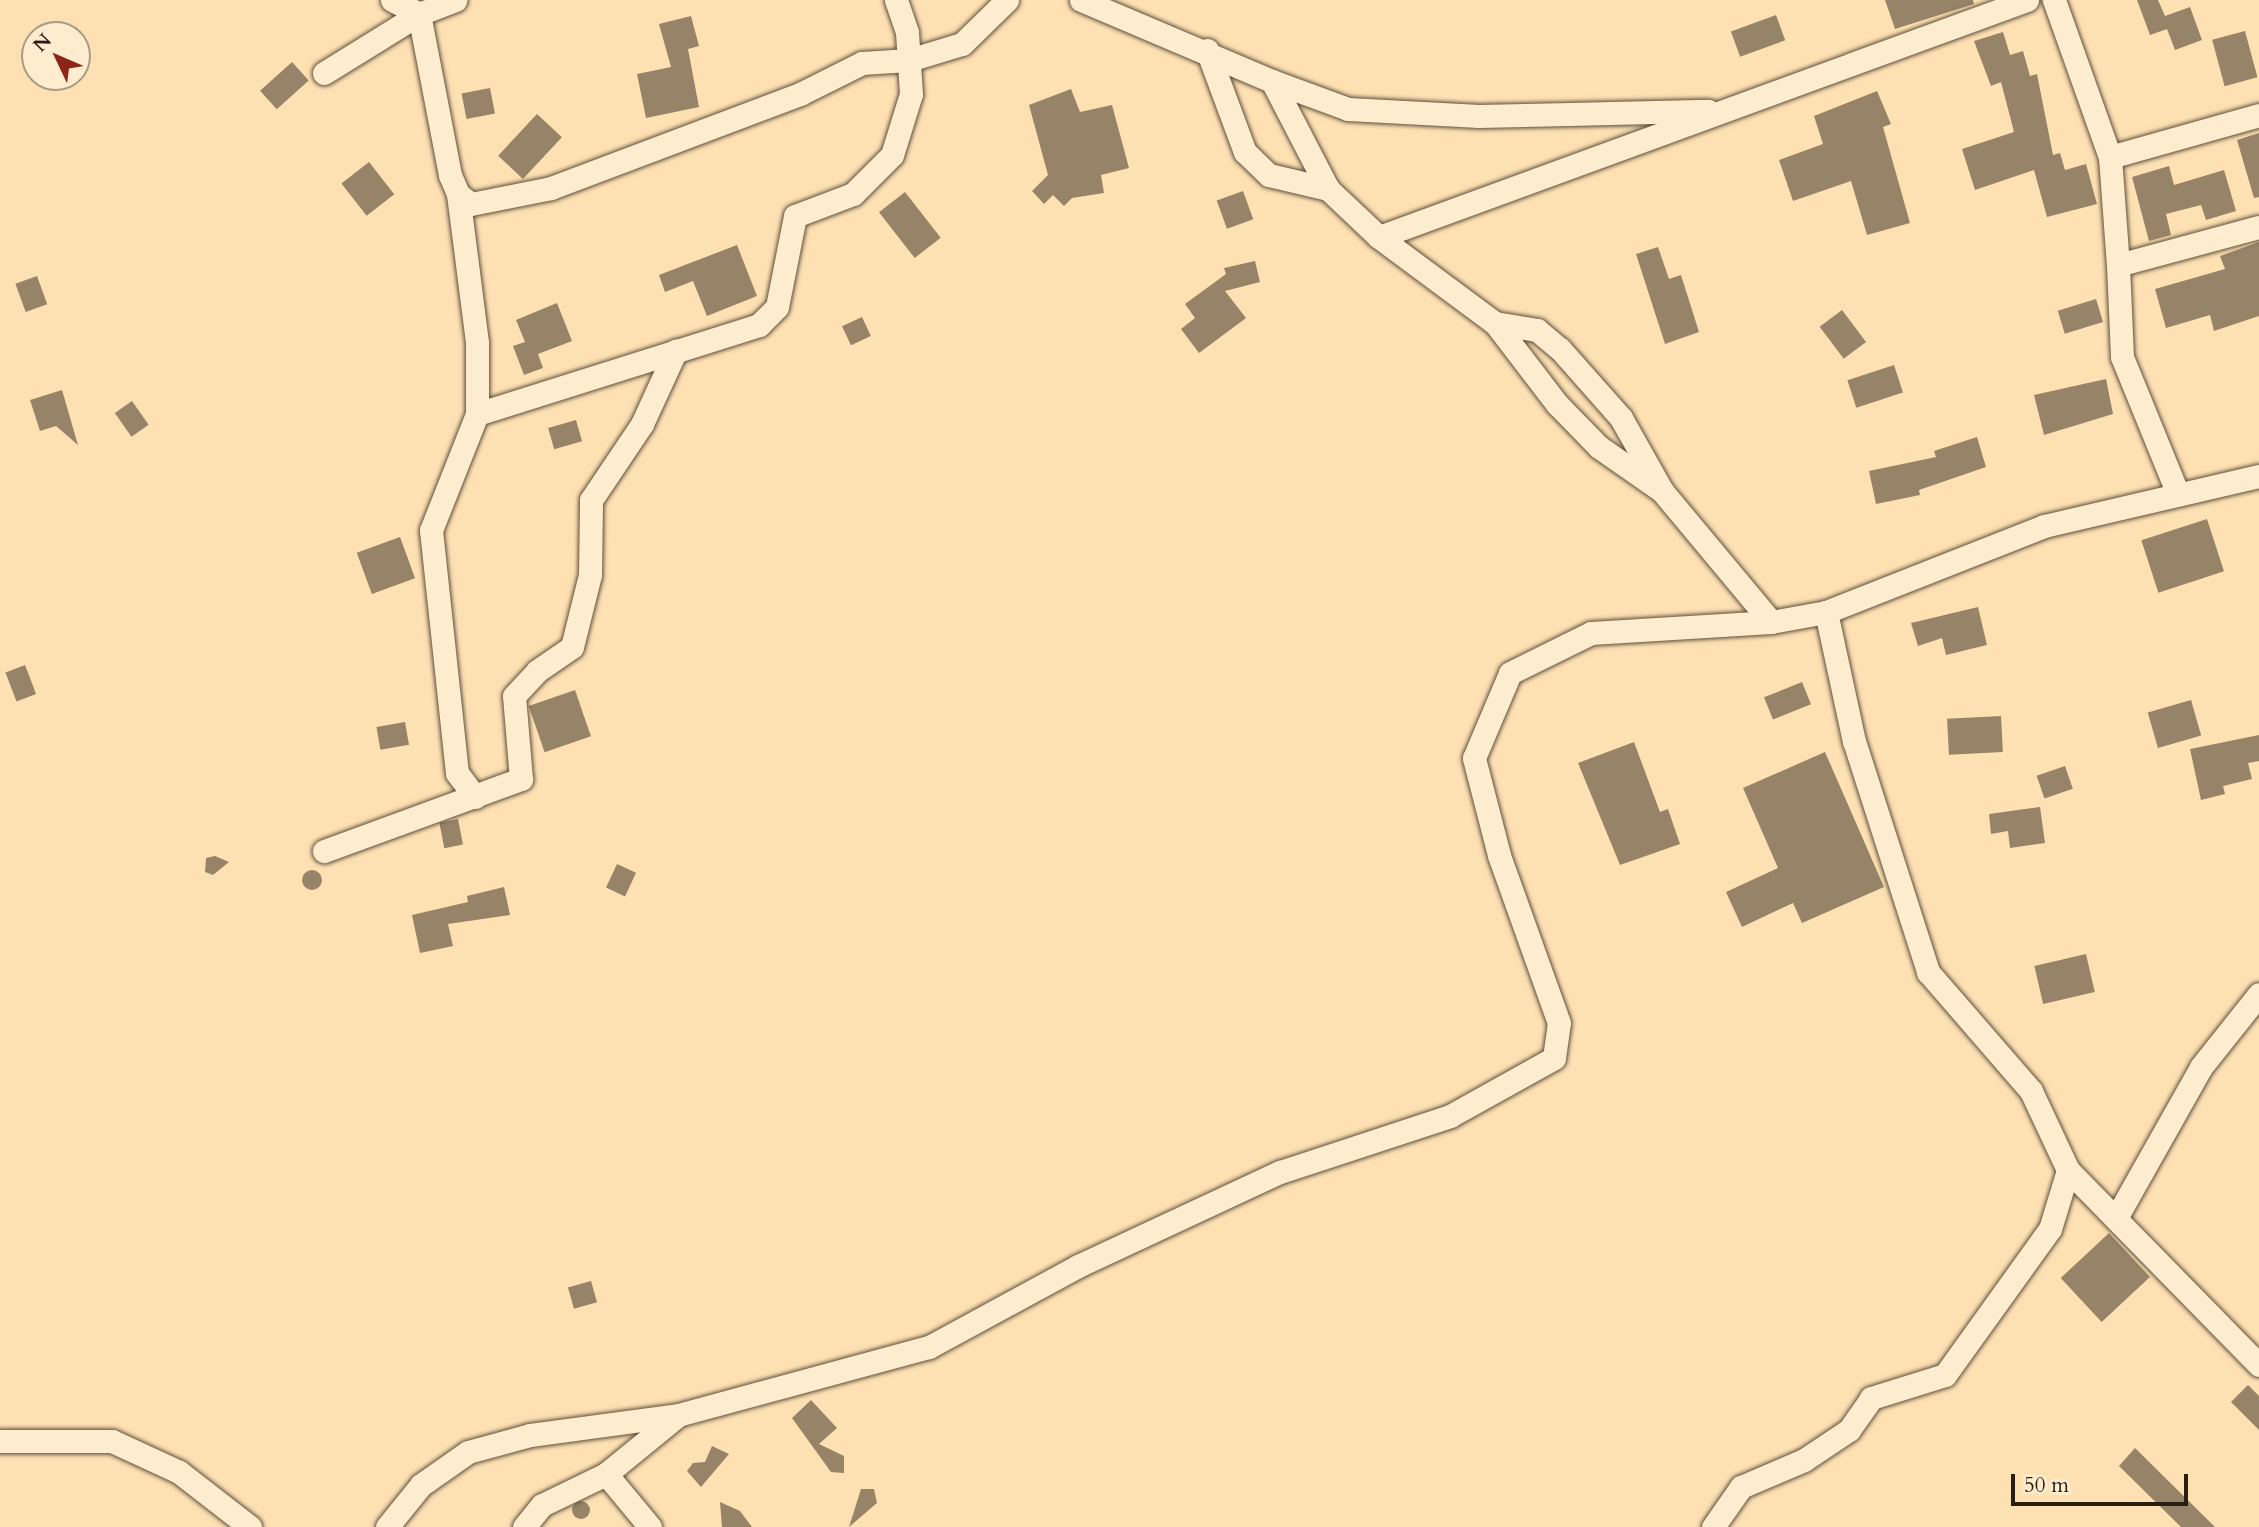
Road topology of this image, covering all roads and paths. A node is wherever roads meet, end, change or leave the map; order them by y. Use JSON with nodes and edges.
{"nodes":[{"id":1,"x":392,"y":0,"type":"edge"},
{"id":2,"x":455,"y":0,"type":"edge"},
{"id":3,"x":896,"y":0,"type":"edge"},
{"id":4,"x":1007,"y":0,"type":"edge"},
{"id":5,"x":1081,"y":0,"type":"edge"},
{"id":6,"x":2027,"y":0,"type":"edge"},
{"id":7,"x":2054,"y":0,"type":"edge"},
{"id":8,"x":419,"y":14,"type":"junction"},
{"id":9,"x":1207,"y":50,"type":"junction"},
{"id":10,"x":909,"y":60,"type":"junction"},
{"id":11,"x":324,"y":73,"type":"dead end"},
{"id":12,"x":1272,"y":81,"type":"junction"},
{"id":13,"x":1725,"y":111,"type":"junction"},
{"id":14,"x":2259,"y":115,"type":"edge"},
{"id":15,"x":2110,"y":157,"type":"junction"},
{"id":16,"x":1328,"y":189,"type":"junction"},
{"id":17,"x":458,"y":194,"type":"junction"},
{"id":18,"x":2259,"y":227,"type":"edge"},
{"id":19,"x":1379,"y":237,"type":"junction"},
{"id":20,"x":2118,"y":265,"type":"junction"},
{"id":21,"x":1495,"y":323,"type":"junction"},
{"id":22,"x":676,"y":350,"type":"junction"},
{"id":23,"x":477,"y":414,"type":"junction"},
{"id":24,"x":2259,"y":476,"type":"edge"},
{"id":25,"x":1662,"y":491,"type":"junction"},
{"id":26,"x":2178,"y":494,"type":"junction"},
{"id":27,"x":1826,"y":612,"type":"junction"},
{"id":28,"x":1771,"y":622,"type":"junction"},
{"id":29,"x":475,"y":797,"type":"junction"},
{"id":30,"x":324,"y":851,"type":"dead end"},
{"id":31,"x":2259,"y":994,"type":"edge"},
{"id":32,"x":2068,"y":1170,"type":"junction"},
{"id":33,"x":2116,"y":1218,"type":"junction"},
{"id":34,"x":2259,"y":1365,"type":"edge"},
{"id":35,"x":678,"y":1415,"type":"junction"},
{"id":36,"x":0,"y":1441,"type":"edge"},
{"id":37,"x":606,"y":1474,"type":"junction"},
{"id":38,"x":250,"y":1527,"type":"edge"},
{"id":39,"x":387,"y":1527,"type":"edge"},
{"id":40,"x":524,"y":1527,"type":"edge"},
{"id":41,"x":650,"y":1527,"type":"edge"},
{"id":42,"x":1713,"y":1527,"type":"edge"}],
"edges":[{"from":1,"to":8,"type":"street"},
{"from":2,"to":8,"type":"street"},
{"from":3,"to":10,"type":"street"},
{"from":4,"to":10,"type":"street"},
{"from":5,"to":9,"type":"street"},
{"from":6,"to":13,"type":"street"},
{"from":7,"to":15,"type":"street"},
{"from":8,"to":11,"type":"street"},
{"from":8,"to":17,"type":"street"},
{"from":9,"to":12,"type":"street"},
{"from":9,"to":16,"type":"street"},
{"from":10,"to":17,"type":"street"},
{"from":10,"to":22,"type":"street"},
{"from":12,"to":13,"type":"street"},
{"from":12,"to":16,"type":"street"},
{"from":13,"to":19,"type":"street"},
{"from":14,"to":15,"type":"street"},
{"from":15,"to":20,"type":"street"},
{"from":16,"to":19,"type":"street"},
{"from":17,"to":23,"type":"street"},
{"from":18,"to":20,"type":"street"},
{"from":19,"to":21,"type":"street"},
{"from":20,"to":26,"type":"street"},
{"from":21,"to":25,"type":"street"},
{"from":21,"to":25,"type":"street"},
{"from":22,"to":23,"type":"street"},
{"from":22,"to":29,"type":"street"},
{"from":23,"to":29,"type":"street"},
{"from":24,"to":26,"type":"street"},
{"from":25,"to":28,"type":"street"},
{"from":26,"to":27,"type":"street"},
{"from":27,"to":28,"type":"street"},
{"from":27,"to":32,"type":"street"},
{"from":28,"to":35,"type":"street"},
{"from":29,"to":30,"type":"street"},
{"from":31,"to":33,"type":"street"},
{"from":32,"to":33,"type":"street"},
{"from":32,"to":42,"type":"street"},
{"from":33,"to":34,"type":"street"},
{"from":35,"to":37,"type":"street"},
{"from":35,"to":39,"type":"street"},
{"from":36,"to":38,"type":"street"},
{"from":37,"to":40,"type":"street"},
{"from":37,"to":41,"type":"street"}]}
